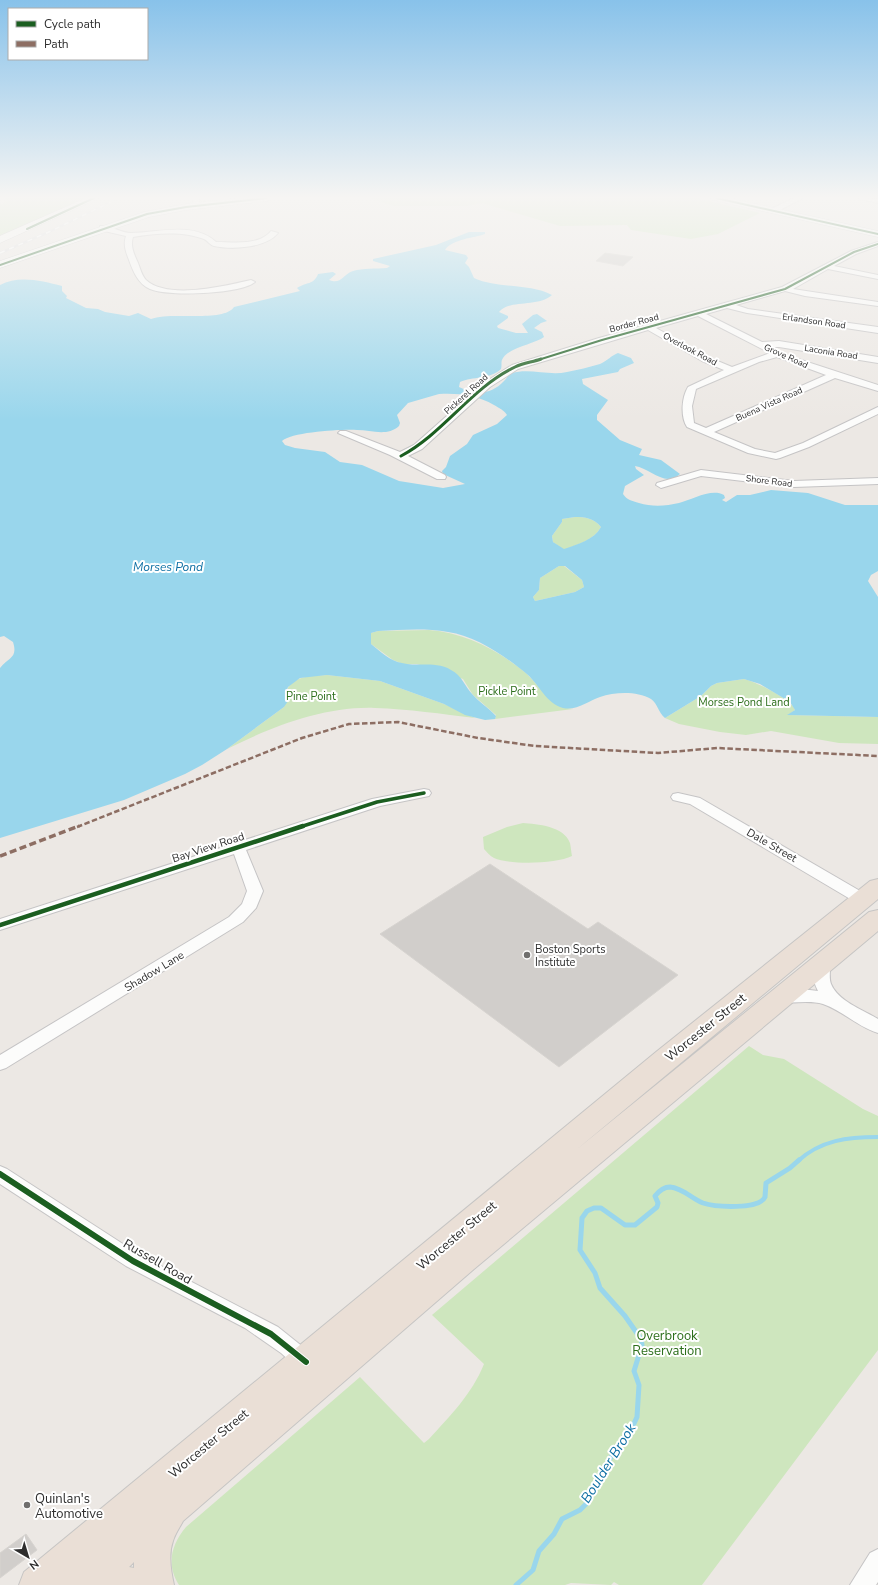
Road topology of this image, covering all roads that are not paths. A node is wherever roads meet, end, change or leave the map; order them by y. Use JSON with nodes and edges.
{"nodes":[{"id":1,"x":138,"y":272,"type":"edge"},
{"id":2,"x":818,"y":272,"type":"edge"},
{"id":3,"x":851,"y":272,"type":"edge"},
{"id":4,"x":878,"y":278,"type":"edge"},
{"id":5,"x":251,"y":282,"type":"dead end"},
{"id":6,"x":785,"y":289,"type":"junction"},
{"id":7,"x":878,"y":304,"type":"edge"},
{"id":8,"x":726,"y":305,"type":"junction"},
{"id":9,"x":699,"y":313,"type":"junction"},
{"id":10,"x":649,"y":327,"type":"junction"},
{"id":11,"x":878,"y":330,"type":"edge"},
{"id":12,"x":761,"y":345,"type":"junction"},
{"id":13,"x":572,"y":350,"type":"joint"},
{"id":14,"x":777,"y":354,"type":"junction"},
{"id":15,"x":878,"y":360,"type":"edge"},
{"id":16,"x":731,"y":370,"type":"junction"},
{"id":17,"x":834,"y":375,"type":"junction"},
{"id":18,"x":877,"y":387,"type":"edge"},
{"id":19,"x":878,"y":410,"type":"edge"},
{"id":20,"x":704,"y":432,"type":"junction"},
{"id":21,"x":343,"y":433,"type":"dead end"},
{"id":22,"x":400,"y":456,"type":"junction"},
{"id":23,"x":441,"y":477,"type":"dead end"},
{"id":24,"x":878,"y":481,"type":"edge"},
{"id":25,"x":661,"y":485,"type":"dead end"},
{"id":26,"x":424,"y":793,"type":"dead end"},
{"id":27,"x":678,"y":797,"type":"dead end"},
{"id":28,"x":238,"y":847,"type":"junction"},
{"id":29,"x":870,"y":893,"type":"edge"},
{"id":30,"x":878,"y":918,"type":"edge"},
{"id":31,"x":0,"y":925,"type":"edge"},
{"id":32,"x":822,"y":964,"type":"junction"},
{"id":33,"x":782,"y":998,"type":"junction"},
{"id":34,"x":835,"y":1001,"type":"junction"},
{"id":35,"x":878,"y":1027,"type":"edge"},
{"id":36,"x":0,"y":1063,"type":"edge"},
{"id":37,"x":0,"y":1174,"type":"edge"},
{"id":38,"x":306,"y":1362,"type":"junction"},
{"id":39,"x":180,"y":1501,"type":"junction"},
{"id":40,"x":878,"y":1561,"type":"edge"},
{"id":41,"x":37,"y":1585,"type":"edge"},
{"id":42,"x":80,"y":1585,"type":"edge"},
{"id":43,"x":105,"y":1585,"type":"edge"},
{"id":44,"x":131,"y":1585,"type":"edge"},
{"id":45,"x":156,"y":1585,"type":"edge"},
{"id":46,"x":862,"y":1585,"type":"edge"}],
"edges":[{"from":1,"to":5,"type":"street"},
{"from":2,"to":6,"type":"street","name":"Border Road"},
{"from":3,"to":4,"type":"street"},
{"from":6,"to":7,"type":"street"},
{"from":6,"to":8,"type":"street","name":"Border Road"},
{"from":8,"to":9,"type":"street","name":"Border Road"},
{"from":8,"to":11,"type":"street","name":"Erlandson Road"},
{"from":9,"to":10,"type":"street","name":"Border Road"},
{"from":9,"to":12,"type":"street","name":"Grove Road"},
{"from":10,"to":13,"type":"street","name":"Border Road"},
{"from":10,"to":16,"type":"street","name":"Overlook Road"},
{"from":12,"to":14,"type":"street","name":"Grove Road"},
{"from":12,"to":15,"type":"street","name":"Laconia Road"},
{"from":13,"to":22,"type":"street","name":"Pickerel Road"},
{"from":14,"to":16,"type":"street"},
{"from":14,"to":17,"type":"street","name":"Grove Road"},
{"from":16,"to":20,"type":"street"},
{"from":17,"to":18,"type":"street","name":"Grove Road"},
{"from":17,"to":20,"type":"street","name":"Buena Vista Road"},
{"from":19,"to":20,"type":"street"},
{"from":21,"to":22,"type":"street"},
{"from":22,"to":23,"type":"street"},
{"from":24,"to":25,"type":"street","name":"Shore Road"},
{"from":26,"to":28,"type":"street","name":"Bay View Road"},
{"from":27,"to":29,"type":"street","name":"Dale Street"},
{"from":28,"to":31,"type":"street","name":"Bay View Road"},
{"from":28,"to":36,"type":"street","name":"Shadow Lane"},
{"from":29,"to":38,"type":"highway","name":"Worcester Street"},
{"from":30,"to":32,"type":"highway","name":"Worcester Street"},
{"from":32,"to":33,"type":"highway","name":"Worcester Street"},
{"from":32,"to":34,"type":"street"},
{"from":33,"to":34,"type":"street"},
{"from":33,"to":39,"type":"highway","name":"Worcester Street"},
{"from":34,"to":35,"type":"street"},
{"from":37,"to":38,"type":"street","name":"Russell Road"},
{"from":38,"to":41,"type":"highway","name":"Worcester Street"},
{"from":39,"to":42,"type":"highway","name":"Worcester Street"},
{"from":39,"to":45,"type":"highway"},
{"from":40,"to":46,"type":"street"},
{"from":43,"to":44,"type":"highway"}]}
